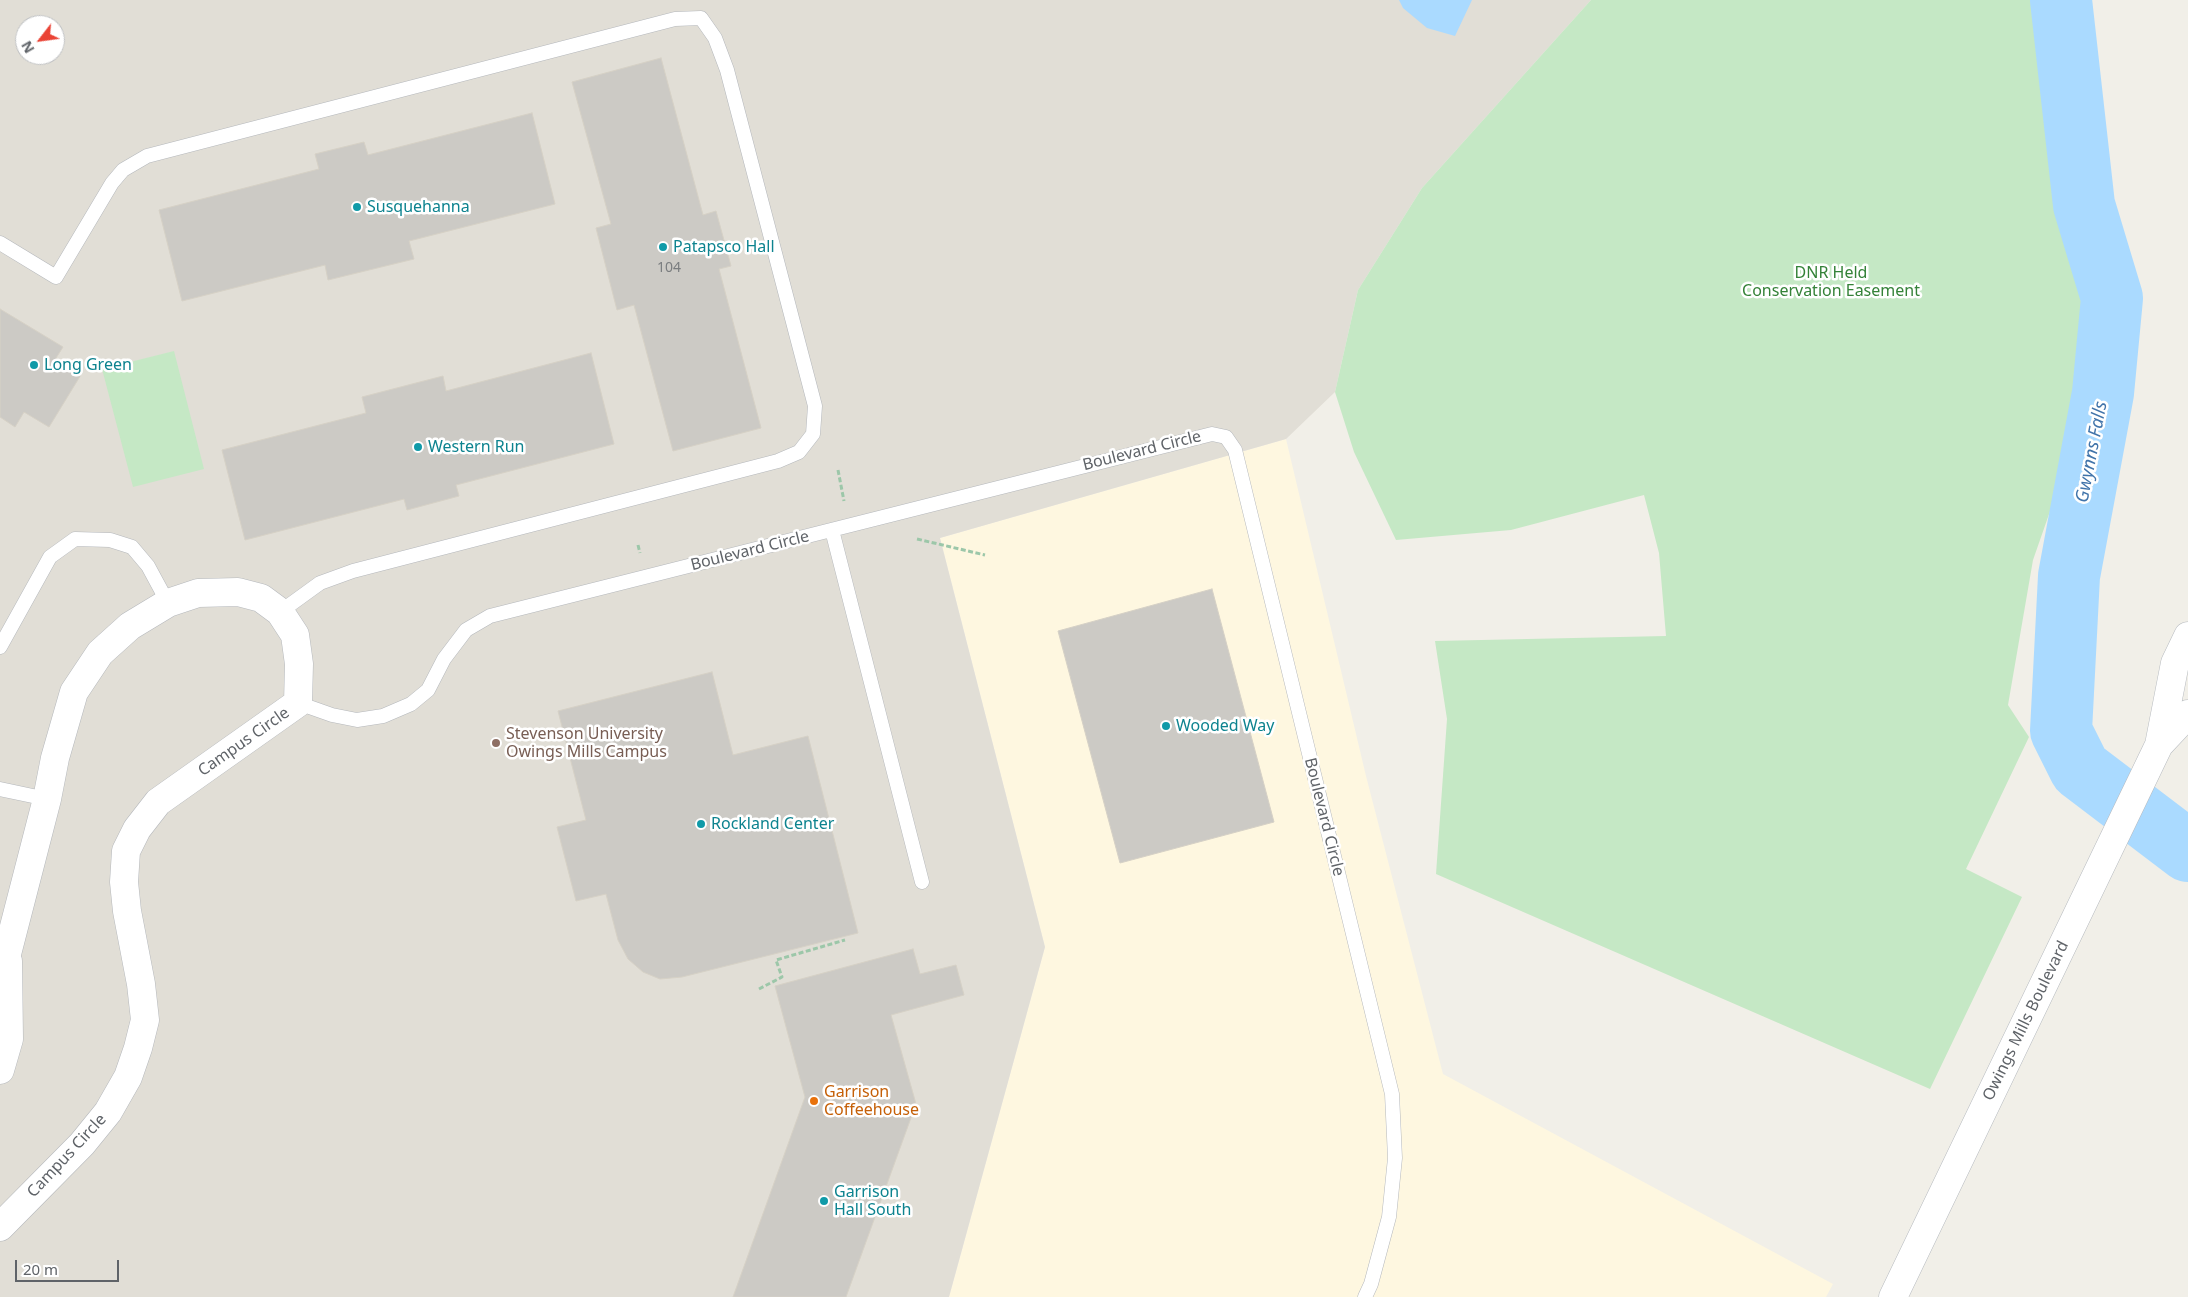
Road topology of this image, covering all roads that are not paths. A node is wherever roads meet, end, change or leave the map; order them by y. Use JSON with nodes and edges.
{"nodes":[{"id":1,"x":0,"y":243,"type":"edge"},
{"id":2,"x":832,"y":530,"type":"junction"},
{"id":3,"x":168,"y":603,"type":"junction"},
{"id":4,"x":280,"y":612,"type":"junction"},
{"id":5,"x":2188,"y":636,"type":"edge"},
{"id":6,"x":0,"y":647,"type":"edge"},
{"id":7,"x":298,"y":703,"type":"junction"},
{"id":8,"x":2188,"y":714,"type":"edge"},
{"id":9,"x":2159,"y":745,"type":"junction"},
{"id":10,"x":0,"y":788,"type":"edge"},
{"id":11,"x":47,"y":799,"type":"junction"},
{"id":12,"x":922,"y":882,"type":"dead end"},
{"id":13,"x":7,"y":952,"type":"junction"},
{"id":14,"x":0,"y":981,"type":"edge"},
{"id":15,"x":0,"y":1070,"type":"edge"},
{"id":16,"x":0,"y":1226,"type":"edge"},
{"id":17,"x":1365,"y":1297,"type":"edge"},
{"id":18,"x":1893,"y":1297,"type":"edge"}],
"edges":[{"from":1,"to":4,"type":"lane"},
{"from":2,"to":7,"type":"lane","name":"Boulevard Circle"},
{"from":2,"to":12,"type":"lane"},
{"from":2,"to":17,"type":"lane","name":"Boulevard Circle"},
{"from":3,"to":4,"type":"street","name":"Campus Circle"},
{"from":3,"to":6,"type":"lane"},
{"from":3,"to":11,"type":"street","name":"Campus Circle"},
{"from":4,"to":7,"type":"street","name":"Campus Circle"},
{"from":5,"to":9,"type":"street","name":"Owings Mills Boulevard"},
{"from":7,"to":16,"type":"street","name":"Campus Circle"},
{"from":8,"to":9,"type":"street","name":"Owings Mills Boulevard"},
{"from":9,"to":18,"type":"street","name":"Owings Mills Boulevard"},
{"from":10,"to":11,"type":"lane"},
{"from":11,"to":13,"type":"street","name":"Campus Circle"},
{"from":13,"to":14,"type":"street","name":"Campus Circle"},
{"from":13,"to":15,"type":"street","name":"Campus Circle"}]}
